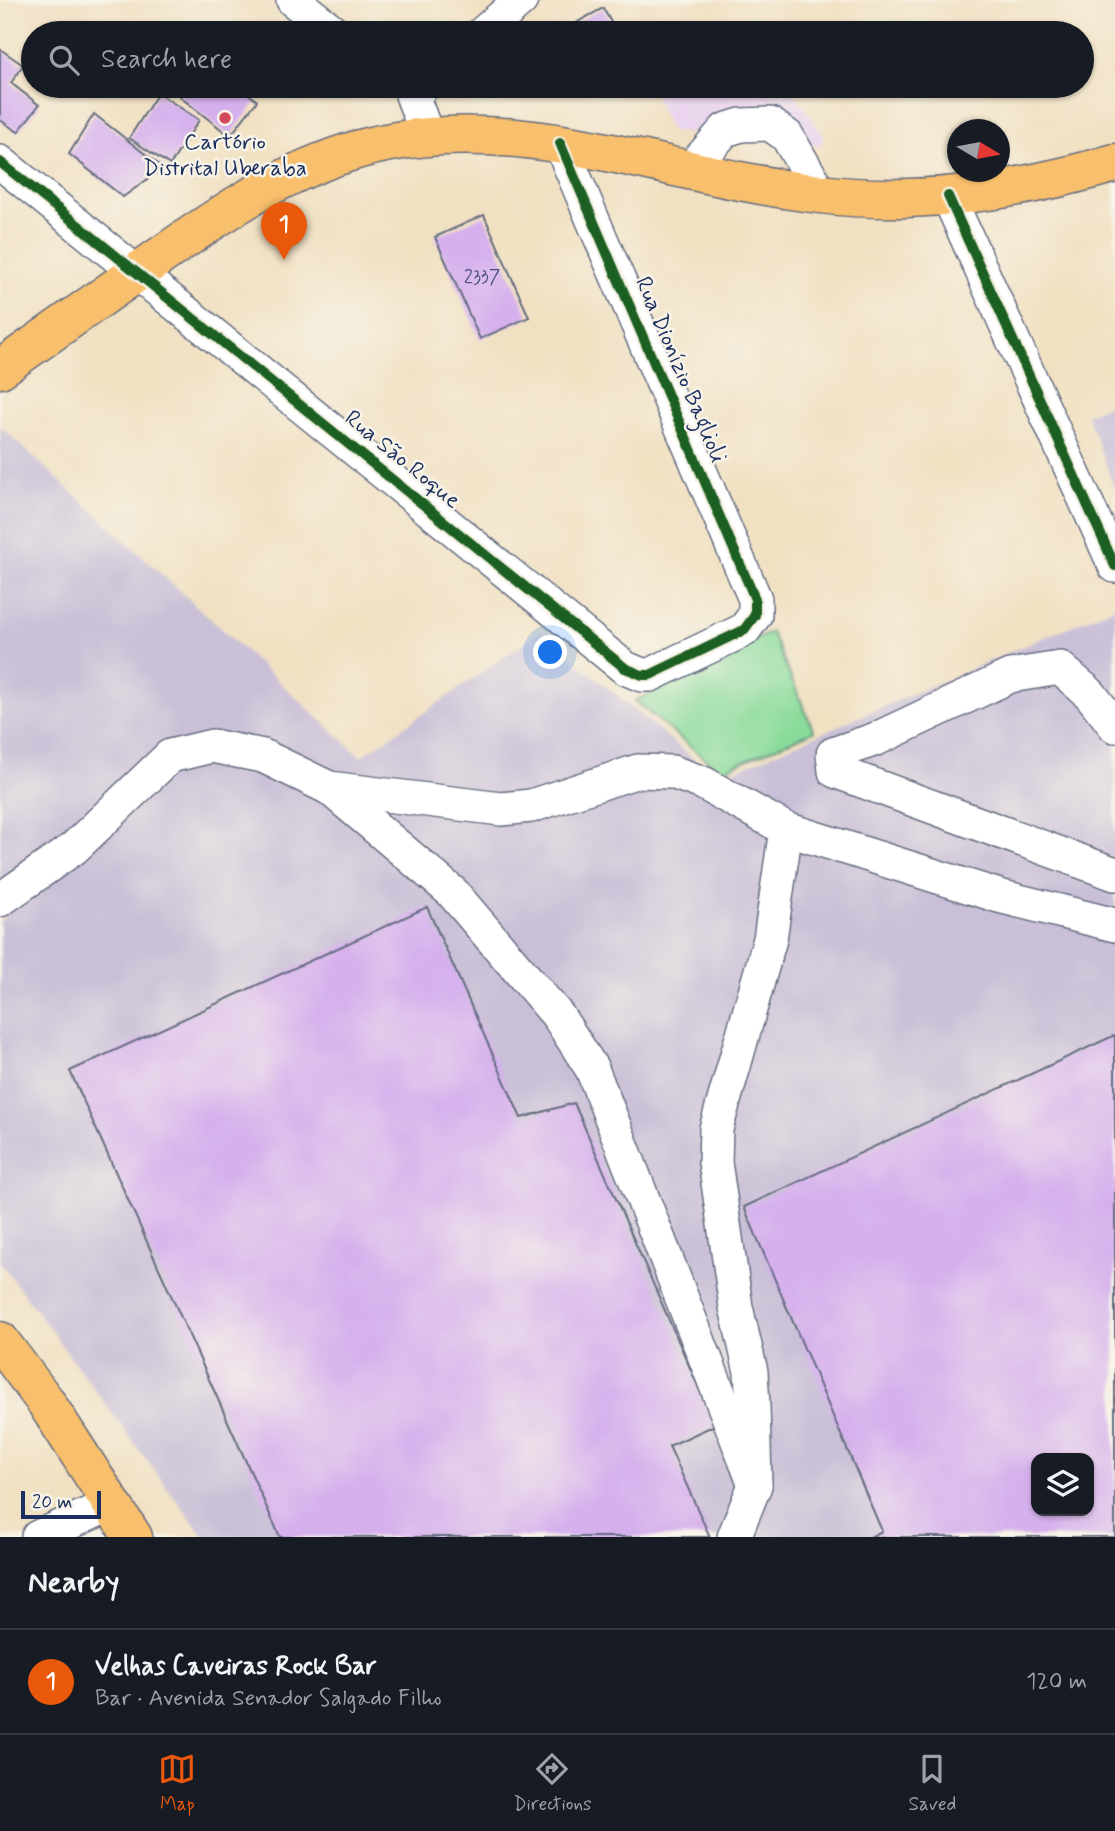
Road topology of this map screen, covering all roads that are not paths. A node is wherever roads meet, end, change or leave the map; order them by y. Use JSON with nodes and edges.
{"nodes":[{"id":1,"x":293,"y":0,"type":"edge"},
{"id":2,"x":521,"y":0,"type":"edge"},
{"id":3,"x":320,"y":21,"type":"edge"},
{"id":4,"x":497,"y":21,"type":"edge"},
{"id":5,"x":415,"y":98,"type":"edge"},
{"id":6,"x":428,"y":137,"type":"junction"},
{"id":7,"x":560,"y":143,"type":"junction"},
{"id":8,"x":0,"y":162,"type":"edge"},
{"id":9,"x":1115,"y":163,"type":"edge"},
{"id":10,"x":690,"y":170,"type":"junction"},
{"id":11,"x":821,"y":194,"type":"junction"},
{"id":12,"x":948,"y":196,"type":"junction"},
{"id":13,"x":137,"y":272,"type":"junction"},
{"id":14,"x":0,"y":369,"type":"edge"},
{"id":15,"x":1115,"y":566,"type":"edge"},
{"id":16,"x":642,"y":675,"type":"joint"},
{"id":17,"x":1115,"y":726,"type":"edge"},
{"id":18,"x":329,"y":788,"type":"junction"},
{"id":19,"x":786,"y":829,"type":"junction"},
{"id":20,"x":1115,"y":874,"type":"edge"},
{"id":21,"x":0,"y":900,"type":"edge"},
{"id":22,"x":1115,"y":925,"type":"edge"},
{"id":23,"x":0,"y":1341,"type":"edge"},
{"id":24,"x":755,"y":1485,"type":"junction"},
{"id":25,"x":111,"y":1504,"type":"junction"},
{"id":26,"x":38,"y":1537,"type":"edge"},
{"id":27,"x":133,"y":1537,"type":"edge"},
{"id":28,"x":734,"y":1537,"type":"edge"}],
"edges":[{"from":1,"to":3,"type":"street"},
{"from":2,"to":4,"type":"street"},
{"from":5,"to":6,"type":"street"},
{"from":6,"to":7,"type":"main road"},
{"from":6,"to":13,"type":"main road"},
{"from":7,"to":10,"type":"main road"},
{"from":7,"to":16,"type":"street","name":"Rua Dionízio Baglioli"},
{"from":8,"to":13,"type":"street","name":"Rua São Roque"},
{"from":9,"to":12,"type":"main road"},
{"from":10,"to":11,"type":"main road"},
{"from":10,"to":11,"type":"street"},
{"from":11,"to":12,"type":"main road"},
{"from":12,"to":15,"type":"street"},
{"from":13,"to":14,"type":"main road"},
{"from":13,"to":16,"type":"street","name":"Rua São Roque"},
{"from":17,"to":20,"type":"street"},
{"from":18,"to":19,"type":"street"},
{"from":18,"to":21,"type":"street"},
{"from":18,"to":24,"type":"street"},
{"from":19,"to":22,"type":"street"},
{"from":19,"to":24,"type":"street"},
{"from":23,"to":25,"type":"main road"},
{"from":24,"to":28,"type":"street"},
{"from":25,"to":26,"type":"street"},
{"from":25,"to":27,"type":"main road"}]}
